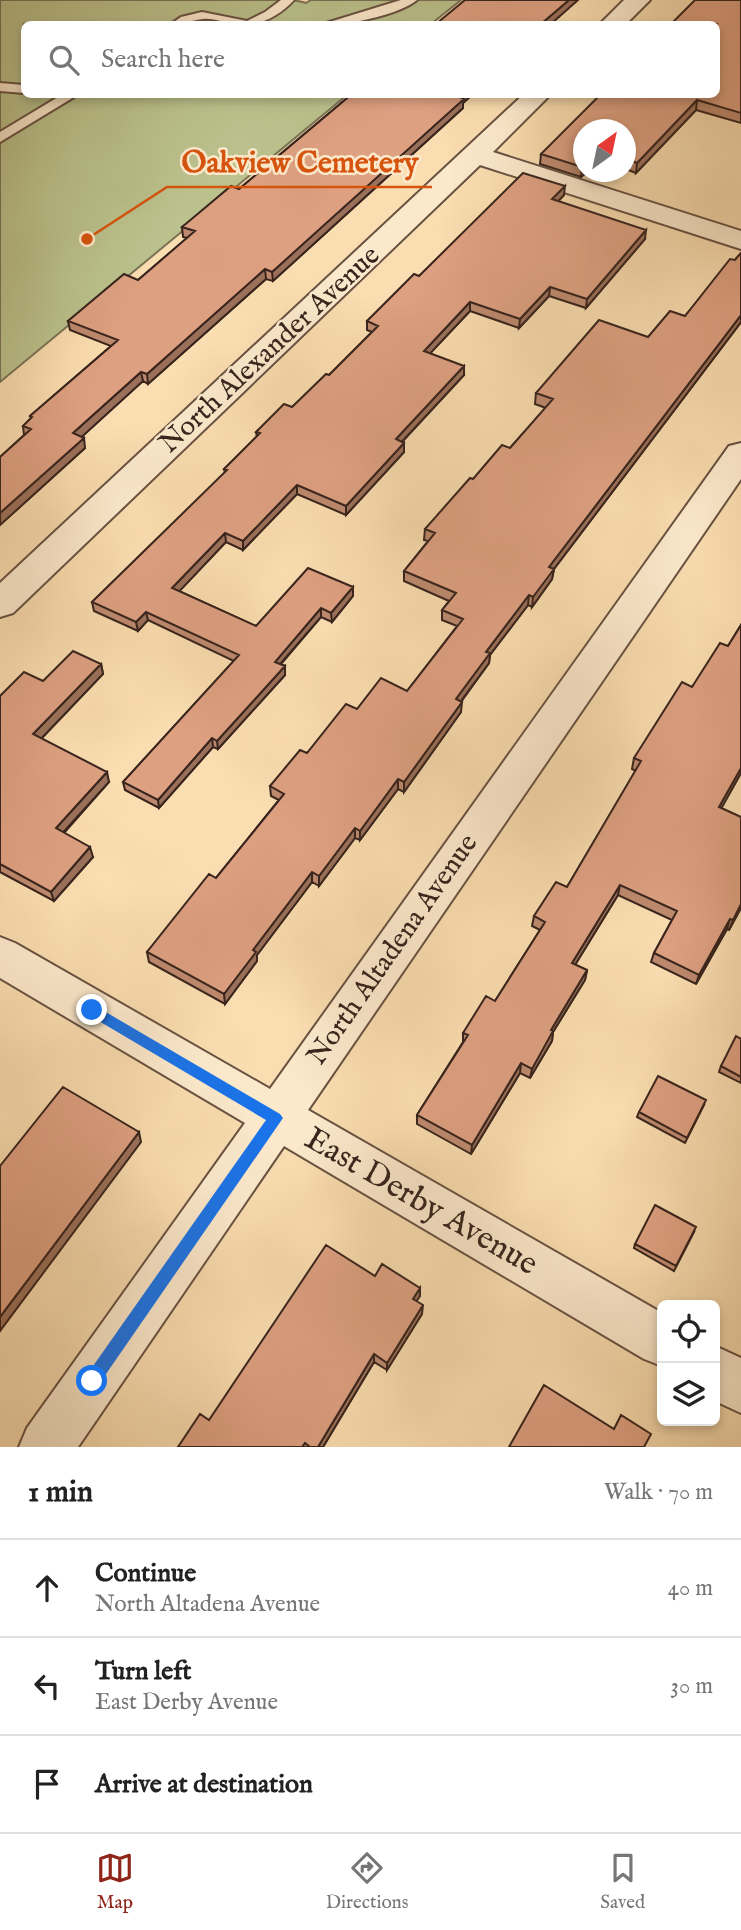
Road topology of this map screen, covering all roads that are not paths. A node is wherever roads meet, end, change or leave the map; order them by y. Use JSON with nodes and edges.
{"nodes":[{"id":1,"x":288,"y":0,"type":"edge"},
{"id":2,"x":364,"y":0,"type":"edge"},
{"id":3,"x":411,"y":0,"type":"edge"},
{"id":4,"x":638,"y":0,"type":"edge"},
{"id":5,"x":183,"y":21,"type":"edge"},
{"id":6,"x":235,"y":21,"type":"edge"},
{"id":7,"x":254,"y":21,"type":"edge"},
{"id":8,"x":339,"y":21,"type":"edge"},
{"id":9,"x":346,"y":21,"type":"edge"},
{"id":10,"x":615,"y":21,"type":"edge"},
{"id":11,"x":0,"y":87,"type":"edge"},
{"id":12,"x":21,"y":89,"type":"edge"},
{"id":13,"x":66,"y":98,"type":"edge"},
{"id":14,"x":535,"y":98,"type":"edge"},
{"id":15,"x":0,"y":138,"type":"edge"},
{"id":16,"x":476,"y":155,"type":"junction"},
{"id":17,"x":741,"y":240,"type":"edge"},
{"id":18,"x":741,"y":454,"type":"edge"},
{"id":19,"x":0,"y":604,"type":"edge"},
{"id":20,"x":0,"y":956,"type":"edge"},
{"id":21,"x":276,"y":1118,"type":"junction"},
{"id":22,"x":657,"y":1338,"type":"edge"},
{"id":23,"x":720,"y":1375,"type":"edge"},
{"id":24,"x":741,"y":1387,"type":"edge"},
{"id":25,"x":46,"y":1447,"type":"edge"}],
"edges":[{"from":1,"to":7,"type":"lane"},
{"from":2,"to":8,"type":"lane"},
{"from":3,"to":9,"type":"lane"},
{"from":4,"to":10,"type":"street"},
{"from":5,"to":6,"type":"lane"},
{"from":11,"to":12,"type":"lane"},
{"from":13,"to":15,"type":"lane"},
{"from":14,"to":16,"type":"street","name":"North Alexander Avenue"},
{"from":16,"to":17,"type":"street"},
{"from":16,"to":19,"type":"street","name":"North Alexander Avenue"},
{"from":18,"to":21,"type":"street","name":"North Altadena Avenue"},
{"from":20,"to":21,"type":"street","name":"East Derby Avenue"},
{"from":21,"to":22,"type":"street","name":"East Derby Avenue"},
{"from":21,"to":25,"type":"street","name":"North Altadena Avenue"},
{"from":23,"to":24,"type":"street"}]}
